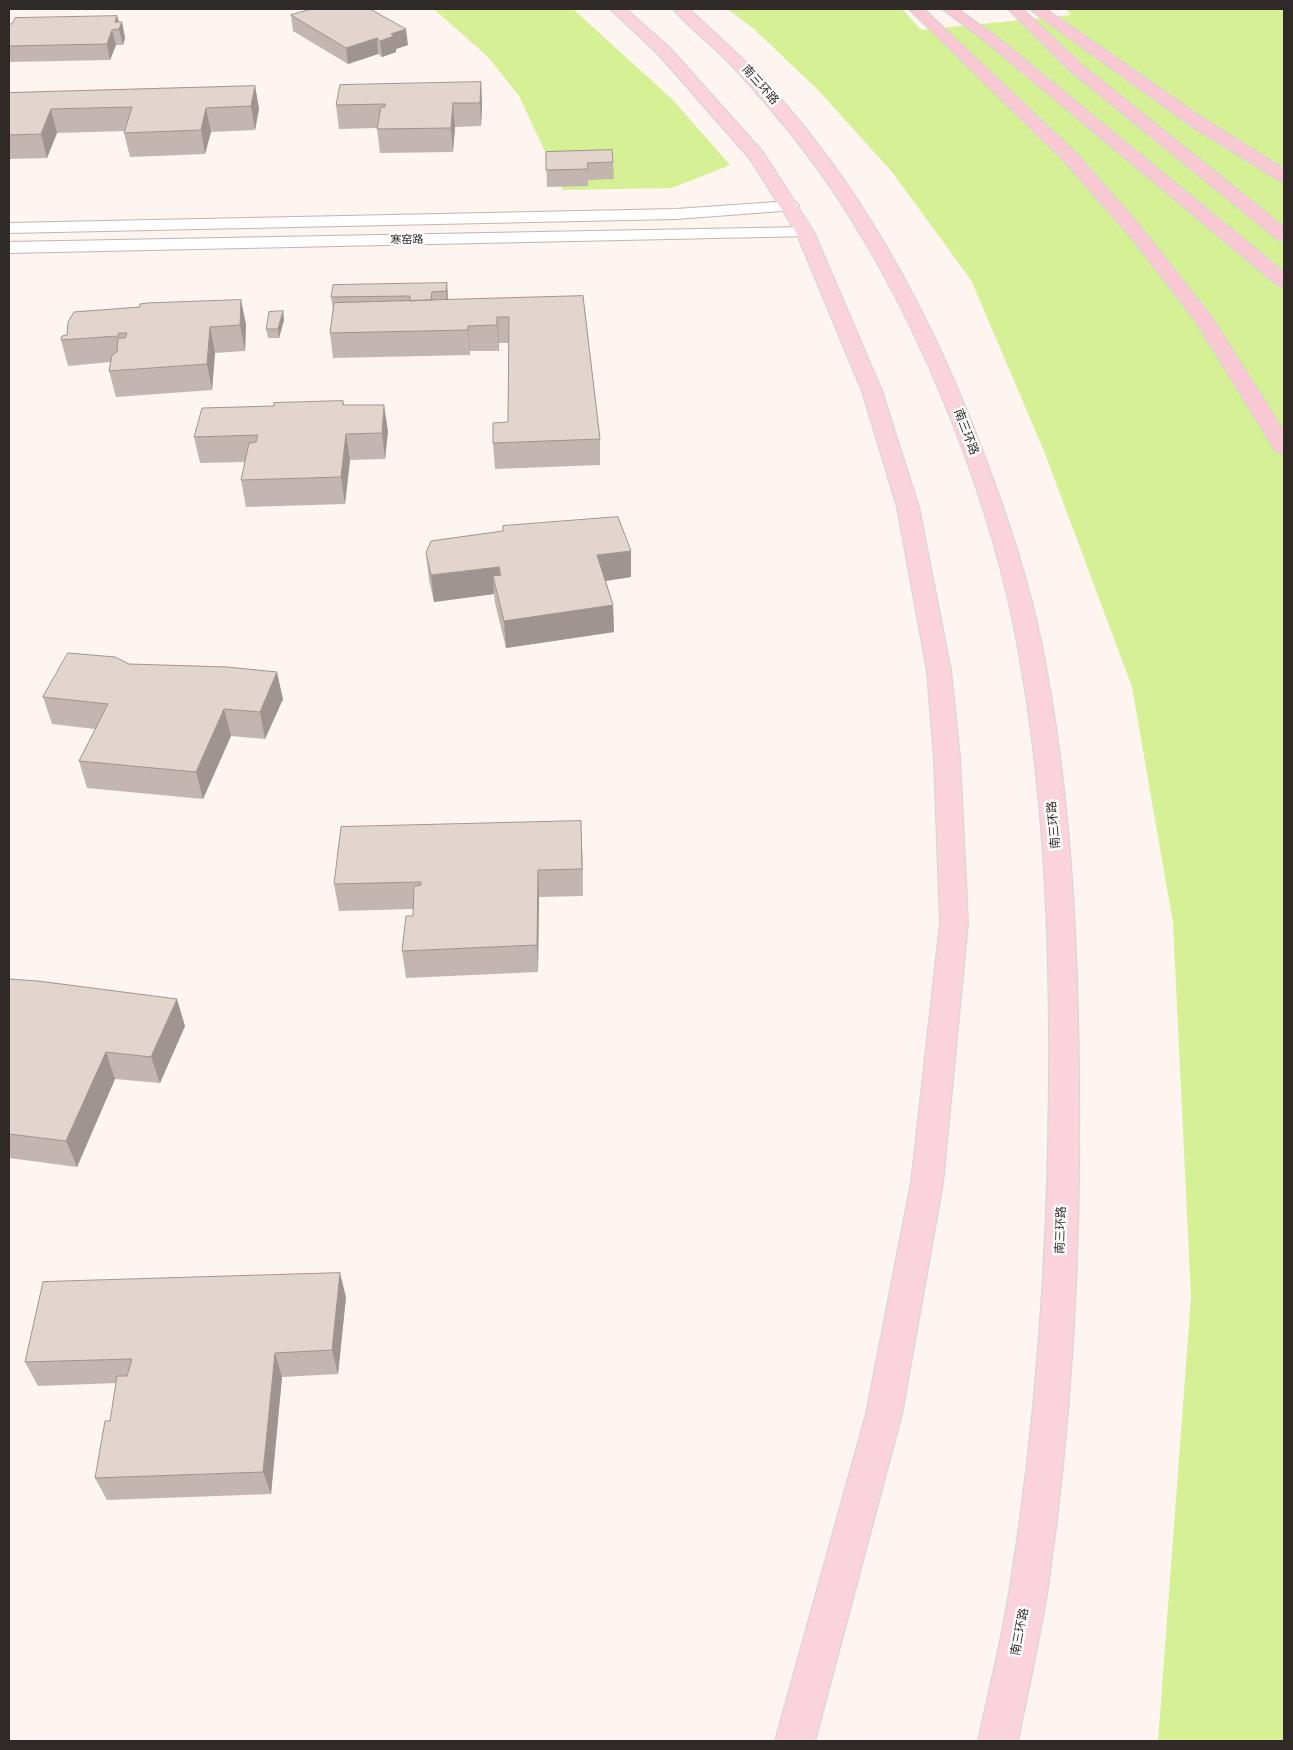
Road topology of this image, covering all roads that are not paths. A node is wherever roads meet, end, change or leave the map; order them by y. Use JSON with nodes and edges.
{"nodes":[{"id":1,"x":618,"y":9,"type":"edge"},
{"id":2,"x":680,"y":9,"type":"edge"},
{"id":3,"x":916,"y":9,"type":"edge"},
{"id":4,"x":949,"y":9,"type":"edge"},
{"id":5,"x":1015,"y":9,"type":"edge"},
{"id":6,"x":1036,"y":9,"type":"edge"},
{"id":7,"x":1284,"y":176,"type":"edge"},
{"id":8,"x":790,"y":206,"type":"junction"},
{"id":9,"x":9,"y":228,"type":"edge"},
{"id":10,"x":805,"y":232,"type":"junction"},
{"id":11,"x":1284,"y":236,"type":"edge"},
{"id":12,"x":9,"y":248,"type":"edge"},
{"id":13,"x":1284,"y":282,"type":"edge"},
{"id":14,"x":1284,"y":447,"type":"edge"},
{"id":15,"x":796,"y":1741,"type":"edge"},
{"id":16,"x":998,"y":1741,"type":"edge"}],
"edges":[{"from":1,"to":8,"type":"highway"},
{"from":2,"to":16,"type":"highway","name":"南三环路"},
{"from":3,"to":14,"type":"highway"},
{"from":4,"to":13,"type":"highway"},
{"from":5,"to":11,"type":"highway"},
{"from":6,"to":7,"type":"highway"},
{"from":8,"to":9,"type":"street","name":"寒窑路"},
{"from":8,"to":10,"type":"highway"},
{"from":10,"to":12,"type":"street","name":"寒窑路"},
{"from":10,"to":15,"type":"highway"}]}
